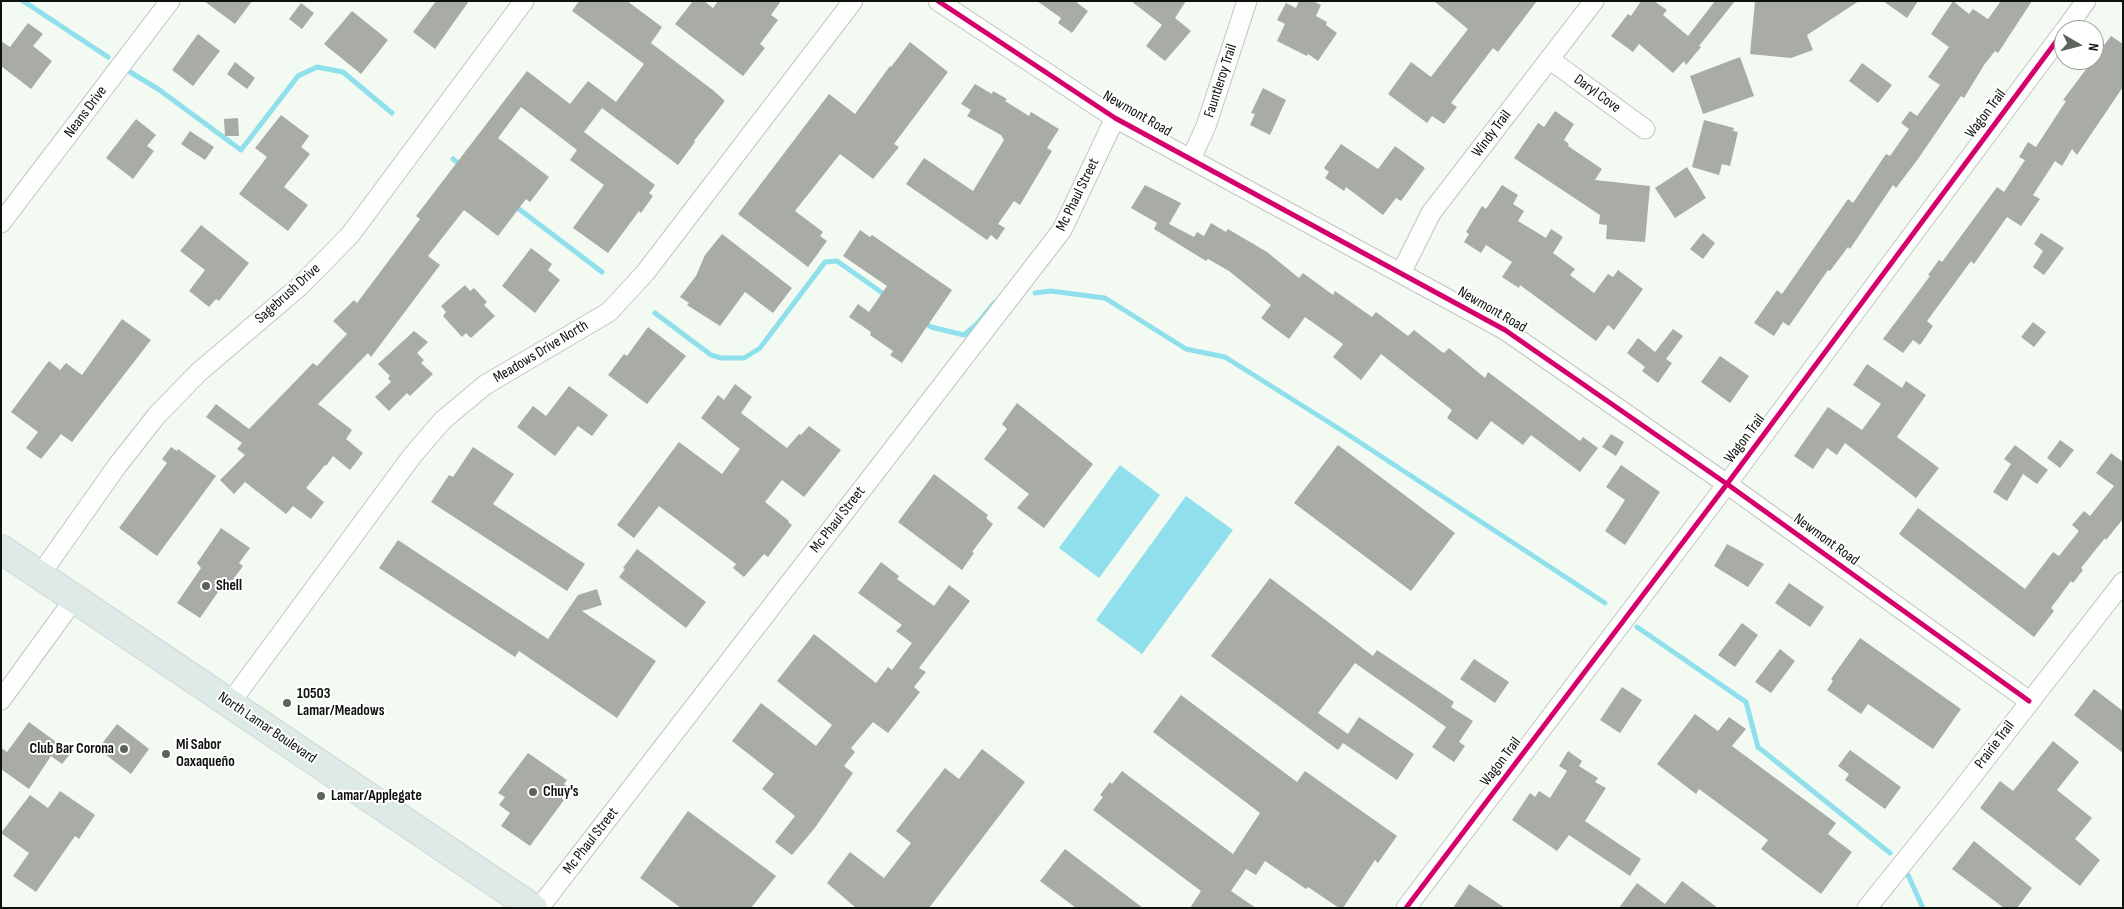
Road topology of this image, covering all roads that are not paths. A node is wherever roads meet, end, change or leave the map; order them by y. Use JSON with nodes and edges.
{"nodes":[{"id":1,"x":170,"y":1,"type":"edge"},
{"id":2,"x":524,"y":1,"type":"edge"},
{"id":3,"x":853,"y":1,"type":"edge"},
{"id":4,"x":938,"y":1,"type":"edge"},
{"id":5,"x":1247,"y":1,"type":"edge"},
{"id":6,"x":1594,"y":1,"type":"edge"},
{"id":7,"x":2086,"y":1,"type":"edge"},
{"id":8,"x":2072,"y":20,"type":"edge"},
{"id":9,"x":2054,"y":43,"type":"edge"},
{"id":10,"x":1549,"y":59,"type":"junction"},
{"id":11,"x":1115,"y":118,"type":"junction"},
{"id":12,"x":1645,"y":129,"type":"dead end"},
{"id":13,"x":1191,"y":159,"type":"junction"},
{"id":14,"x":1,"y":223,"type":"edge"},
{"id":15,"x":1401,"y":273,"type":"junction"},
{"id":16,"x":1727,"y":484,"type":"junction"},
{"id":17,"x":1,"y":549,"type":"edge"},
{"id":18,"x":40,"y":575,"type":"junction"},
{"id":19,"x":2123,"y":582,"type":"edge"},
{"id":20,"x":75,"y":598,"type":"junction"},
{"id":21,"x":1,"y":700,"type":"edge"},
{"id":22,"x":2030,"y":701,"type":"junction"},
{"id":23,"x":230,"y":704,"type":"junction"},
{"id":24,"x":532,"y":908,"type":"edge"},
{"id":25,"x":539,"y":908,"type":"edge"},
{"id":26,"x":1406,"y":908,"type":"edge"},
{"id":27,"x":1867,"y":908,"type":"edge"}],
"edges":[{"from":1,"to":14,"type":"street","name":"Neans Drive"},
{"from":2,"to":18,"type":"street","name":"Sagebrush Drive"},
{"from":3,"to":23,"type":"street","name":"Meadows Drive North"},
{"from":4,"to":11,"type":"street","name":"Newmont Road"},
{"from":5,"to":13,"type":"street","name":"Fauntleroy Trail"},
{"from":6,"to":10,"type":"street","name":"Windy Trail"},
{"from":7,"to":8,"type":"street","name":"Wagon Trail"},
{"from":9,"to":16,"type":"street","name":"Wagon Trail"},
{"from":10,"to":12,"type":"street","name":"Daryl Cove"},
{"from":10,"to":15,"type":"street","name":"Windy Trail"},
{"from":11,"to":13,"type":"street","name":"Newmont Road"},
{"from":11,"to":25,"type":"street","name":"Mc Phaul Street"},
{"from":13,"to":15,"type":"street","name":"Newmont Road"},
{"from":15,"to":16,"type":"street","name":"Newmont Road"},
{"from":16,"to":22,"type":"street","name":"Newmont Road"},
{"from":16,"to":26,"type":"street","name":"Wagon Trail"},
{"from":17,"to":18,"type":"main road","name":"North Lamar Boulevard"},
{"from":18,"to":20,"type":"main road","name":"North Lamar Boulevard"},
{"from":19,"to":22,"type":"street","name":"Prairie Trail"},
{"from":20,"to":21,"type":"street"},
{"from":20,"to":23,"type":"main road","name":"North Lamar Boulevard"},
{"from":22,"to":27,"type":"street","name":"Prairie Trail"},
{"from":23,"to":24,"type":"main road","name":"North Lamar Boulevard"}]}
